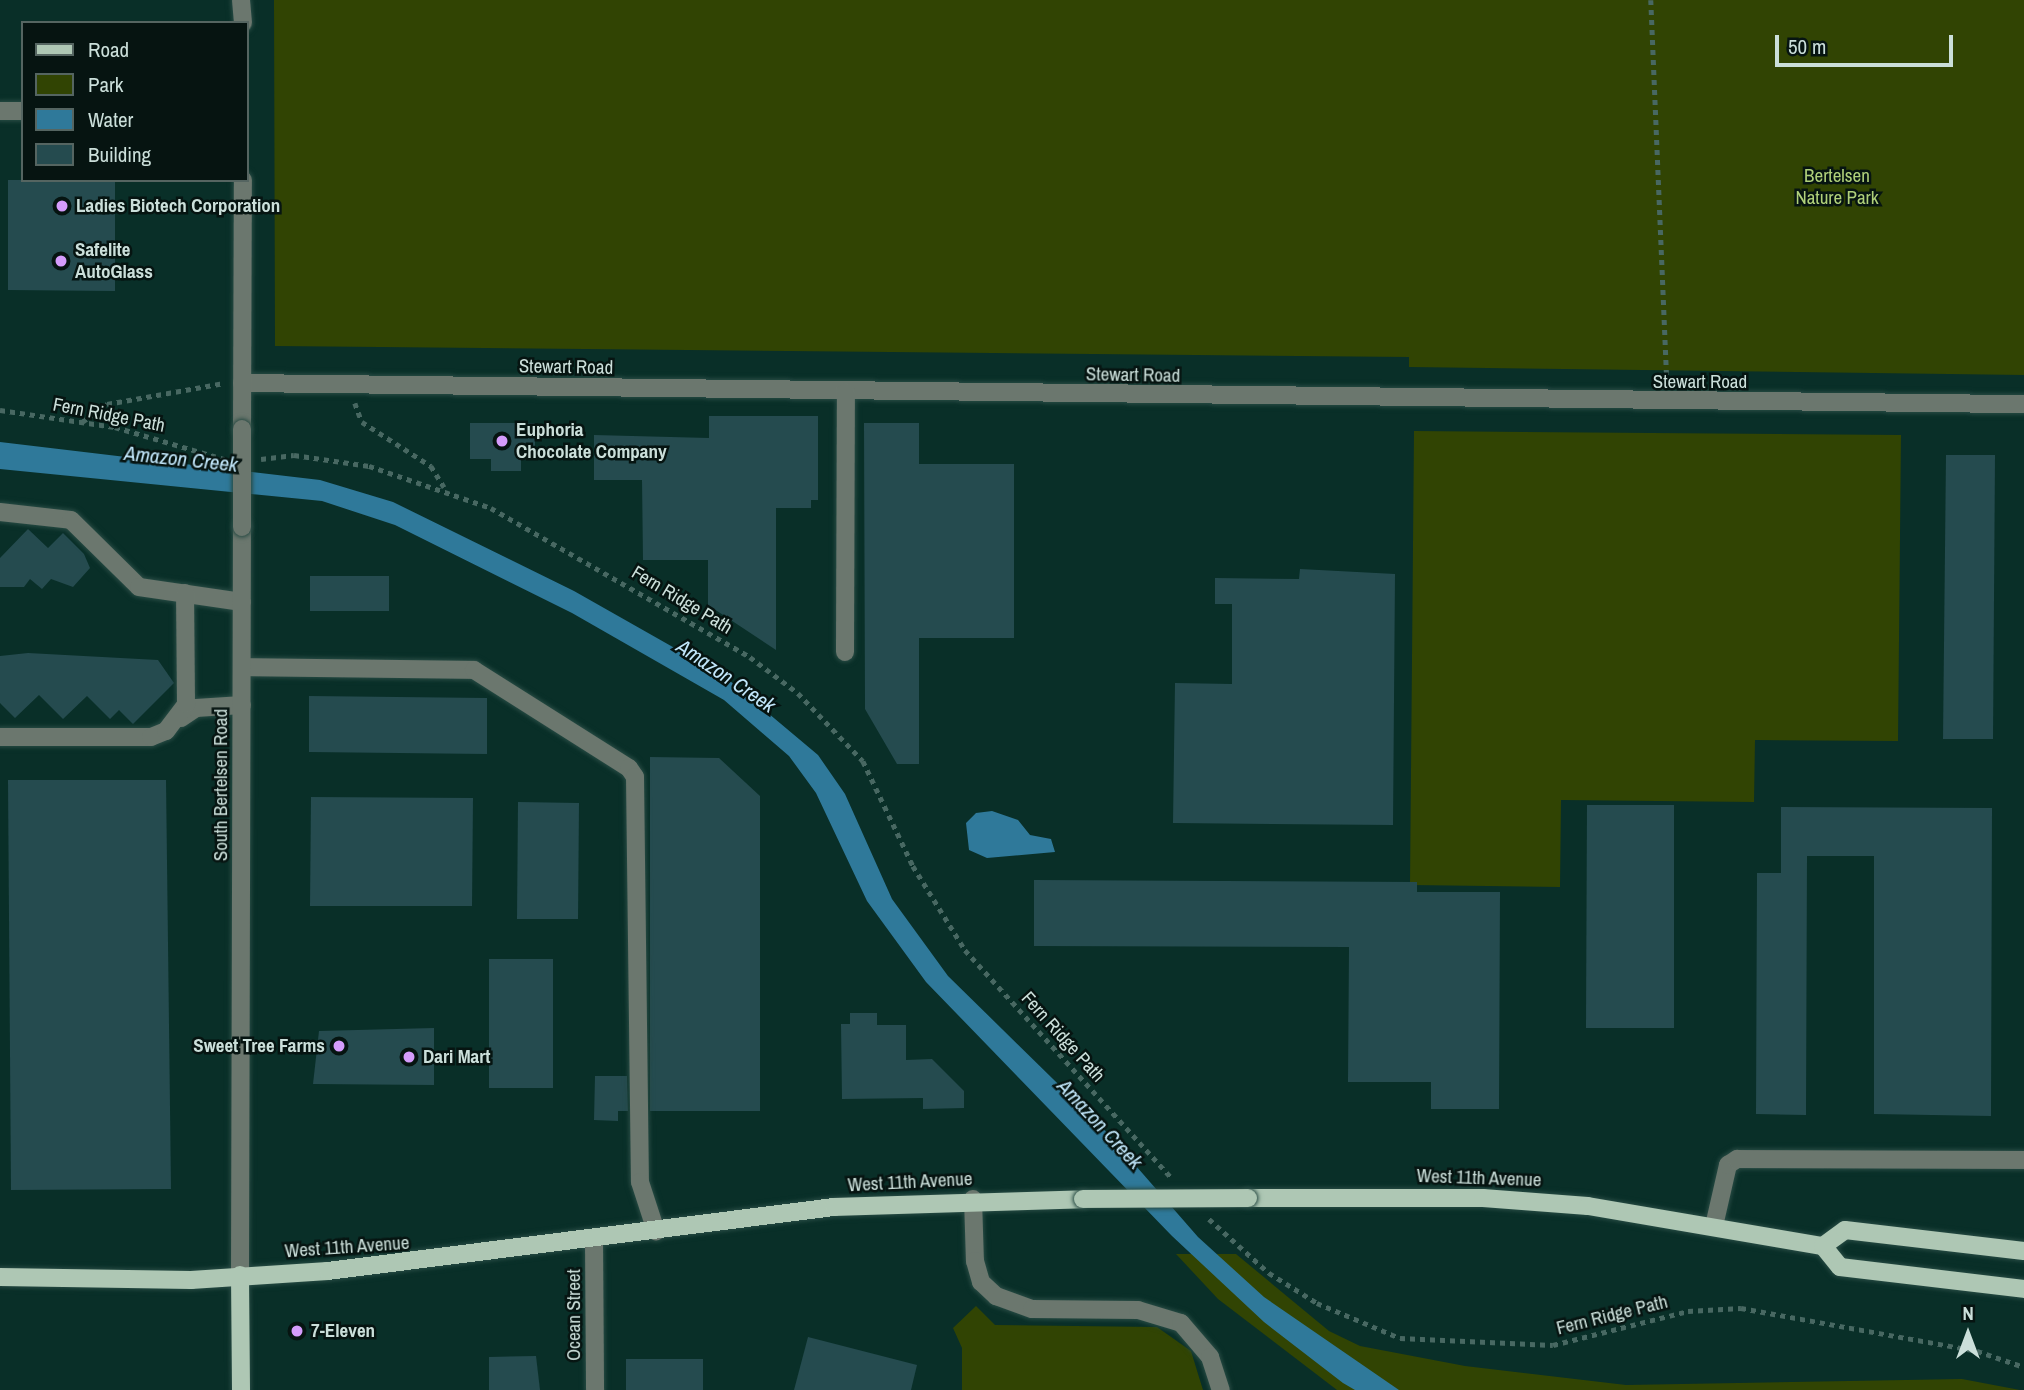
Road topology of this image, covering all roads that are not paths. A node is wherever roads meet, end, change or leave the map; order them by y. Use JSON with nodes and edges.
{"nodes":[{"id":1,"x":241,"y":0,"type":"edge"},
{"id":2,"x":243,"y":21,"type":"edge"},
{"id":3,"x":0,"y":111,"type":"edge"},
{"id":4,"x":21,"y":111,"type":"edge"},
{"id":5,"x":243,"y":182,"type":"edge"},
{"id":6,"x":242,"y":383,"type":"junction"},
{"id":7,"x":846,"y":392,"type":"junction"},
{"id":8,"x":2024,"y":404,"type":"edge"},
{"id":9,"x":0,"y":512,"type":"edge"},
{"id":10,"x":185,"y":593,"type":"junction"},
{"id":11,"x":242,"y":602,"type":"junction"},
{"id":12,"x":845,"y":652,"type":"dead end"},
{"id":13,"x":242,"y":667,"type":"junction"},
{"id":14,"x":242,"y":705,"type":"junction"},
{"id":15,"x":188,"y":708,"type":"junction"},
{"id":16,"x":0,"y":737,"type":"edge"},
{"id":17,"x":2024,"y":1160,"type":"edge"},
{"id":18,"x":973,"y":1199,"type":"junction"},
{"id":19,"x":1714,"y":1226,"type":"junction"},
{"id":20,"x":656,"y":1231,"type":"junction"},
{"id":21,"x":594,"y":1240,"type":"junction"},
{"id":22,"x":1823,"y":1246,"type":"junction"},
{"id":23,"x":2024,"y":1251,"type":"edge"},
{"id":24,"x":240,"y":1275,"type":"junction"},
{"id":25,"x":0,"y":1277,"type":"edge"},
{"id":26,"x":2024,"y":1289,"type":"edge"},
{"id":27,"x":241,"y":1390,"type":"edge"},
{"id":28,"x":595,"y":1390,"type":"edge"},
{"id":29,"x":1221,"y":1390,"type":"edge"}],
"edges":[{"from":1,"to":2,"type":"street"},
{"from":3,"to":4,"type":"street"},
{"from":5,"to":6,"type":"street","name":"South Bertelsen Road"},
{"from":6,"to":7,"type":"street","name":"Stewart Road"},
{"from":6,"to":11,"type":"street","name":"South Bertelsen Road","bridge":true},
{"from":7,"to":8,"type":"street","name":"Stewart Road"},
{"from":7,"to":12,"type":"street"},
{"from":9,"to":10,"type":"street"},
{"from":10,"to":11,"type":"street"},
{"from":10,"to":15,"type":"street"},
{"from":11,"to":13,"type":"street","name":"South Bertelsen Road"},
{"from":13,"to":14,"type":"street","name":"South Bertelsen Road"},
{"from":13,"to":20,"type":"street"},
{"from":14,"to":15,"type":"street"},
{"from":14,"to":24,"type":"street","name":"South Bertelsen Road"},
{"from":15,"to":16,"type":"street"},
{"from":17,"to":19,"type":"street"},
{"from":18,"to":19,"type":"main road","name":"West 11th Avenue","bridge":true},
{"from":18,"to":20,"type":"main road","name":"West 11th Avenue"},
{"from":18,"to":29,"type":"street"},
{"from":19,"to":22,"type":"main road","name":"West 11th Avenue"},
{"from":20,"to":21,"type":"main road","name":"West 11th Avenue"},
{"from":21,"to":24,"type":"main road","name":"West 11th Avenue"},
{"from":21,"to":28,"type":"street","name":"Ocean Street"},
{"from":22,"to":23,"type":"main road"},
{"from":22,"to":26,"type":"main road"},
{"from":24,"to":25,"type":"main road","name":"West 11th Avenue"},
{"from":24,"to":27,"type":"main road","name":"South Bertelsen Road"}]}
